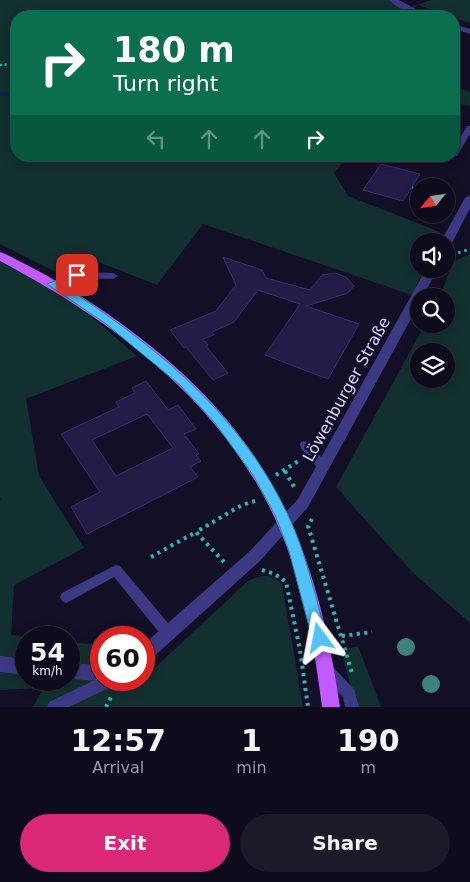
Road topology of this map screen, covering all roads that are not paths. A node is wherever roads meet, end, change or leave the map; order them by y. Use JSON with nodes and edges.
{"nodes":[{"id":1,"x":393,"y":0,"type":"edge"},
{"id":2,"x":410,"y":10,"type":"edge"},
{"id":3,"x":470,"y":128,"type":"edge"},
{"id":4,"x":460,"y":144,"type":"edge"},
{"id":5,"x":470,"y":198,"type":"edge"},
{"id":6,"x":451,"y":233,"type":"edge"},
{"id":7,"x":0,"y":256,"type":"edge"},
{"id":8,"x":113,"y":276,"type":"dead end"},
{"id":9,"x":427,"y":278,"type":"edge"},
{"id":10,"x":52,"y":284,"type":"junction"},
{"id":11,"x":305,"y":445,"type":"dead end"},
{"id":12,"x":323,"y":467,"type":"junction"},
{"id":13,"x":285,"y":524,"type":"junction"},
{"id":14,"x":66,"y":597,"type":"dead end"},
{"id":15,"x":168,"y":633,"type":"junction"},
{"id":16,"x":155,"y":644,"type":"edge"},
{"id":17,"x":2,"y":665,"type":"edge"},
{"id":18,"x":15,"y":666,"type":"edge"},
{"id":19,"x":326,"y":669,"type":"junction"},
{"id":20,"x":90,"y":690,"type":"edge"},
{"id":21,"x":54,"y":707,"type":"edge"},
{"id":22,"x":331,"y":707,"type":"edge"},
{"id":23,"x":352,"y":707,"type":"edge"}],
"edges":[{"from":1,"to":2,"type":"street"},
{"from":3,"to":4,"type":"lane"},
{"from":5,"to":6,"type":"street"},
{"from":7,"to":10,"type":"main road"},
{"from":8,"to":10,"type":"lane"},
{"from":9,"to":12,"type":"street","name":"Löwenburger Straße"},
{"from":10,"to":13,"type":"main road"},
{"from":11,"to":12,"type":"lane"},
{"from":12,"to":13,"type":"street","name":"Löwenburger Straße"},
{"from":13,"to":15,"type":"street","name":"Löwenburger Straße"},
{"from":13,"to":19,"type":"main road"},
{"from":14,"to":15,"type":"lane"},
{"from":15,"to":16,"type":"street","name":"Löwenburger Straße"},
{"from":17,"to":18,"type":"street"},
{"from":19,"to":22,"type":"main road"},
{"from":19,"to":23,"type":"lane"},
{"from":20,"to":21,"type":"lane"}]}
